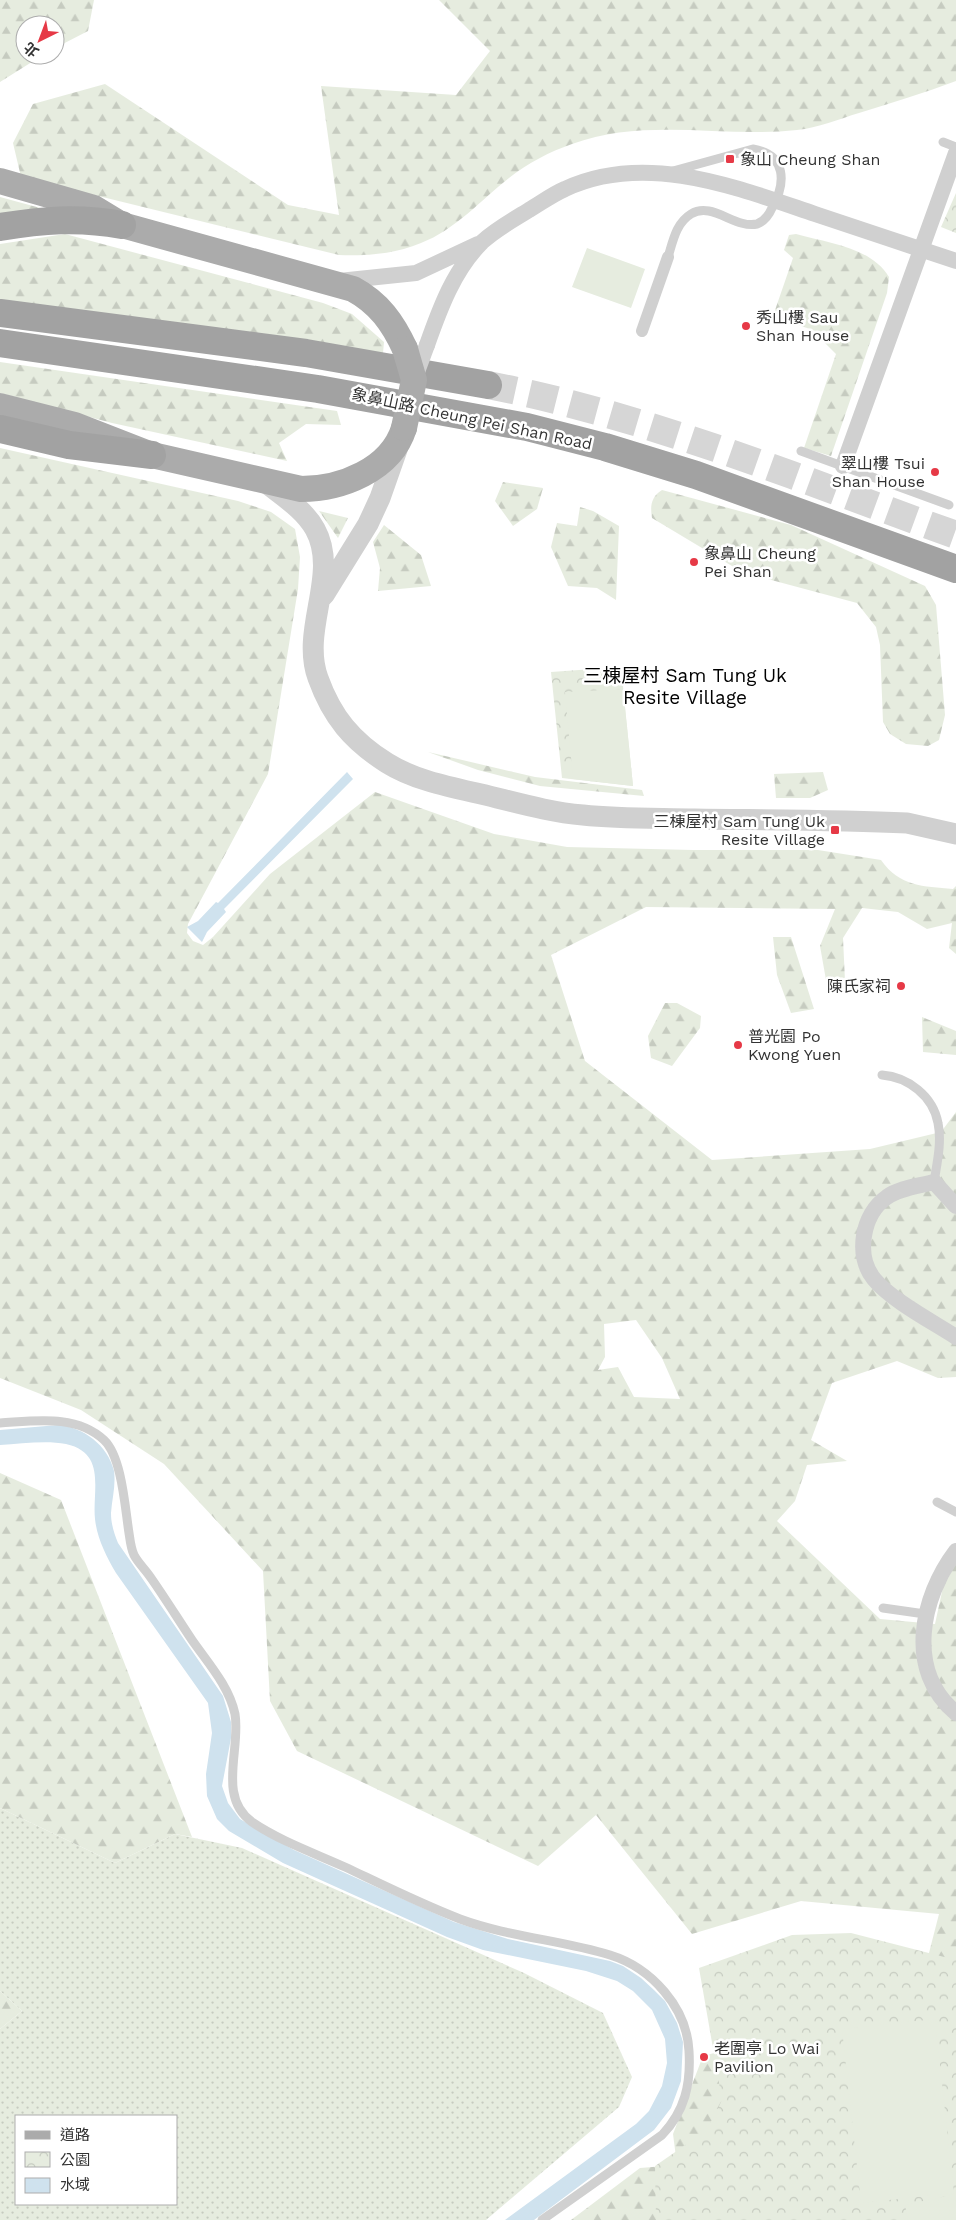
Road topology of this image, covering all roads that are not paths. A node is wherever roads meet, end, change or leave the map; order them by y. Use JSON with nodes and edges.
{"nodes":[{"id":1,"x":943,"y":142,"type":"dead end"},
{"id":2,"x":956,"y":147,"type":"edge"},
{"id":3,"x":956,"y":152,"type":"edge"},
{"id":4,"x":658,"y":174,"type":"junction"},
{"id":5,"x":0,"y":181,"type":"edge"},
{"id":6,"x":776,"y":201,"type":"junction"},
{"id":7,"x":122,"y":224,"type":"junction"},
{"id":8,"x":0,"y":227,"type":"edge"},
{"id":9,"x":482,"y":242,"type":"junction"},
{"id":10,"x":922,"y":250,"type":"junction"},
{"id":11,"x":668,"y":257,"type":"joint"},
{"id":12,"x":956,"y":260,"type":"edge"},
{"id":13,"x":330,"y":282,"type":"junction"},
{"id":14,"x":0,"y":313,"type":"edge"},
{"id":15,"x":642,"y":331,"type":"dead end"},
{"id":16,"x":0,"y":343,"type":"edge"},
{"id":17,"x":416,"y":347,"type":"junction"},
{"id":18,"x":488,"y":385,"type":"tunnel mouth"},
{"id":19,"x":0,"y":406,"type":"edge"},
{"id":20,"x":0,"y":429,"type":"edge"},
{"id":21,"x":403,"y":432,"type":"junction"},
{"id":22,"x":801,"y":451,"type":"dead end"},
{"id":23,"x":152,"y":455,"type":"junction"},
{"id":24,"x":844,"y":466,"type":"junction"},
{"id":25,"x":263,"y":480,"type":"junction"},
{"id":26,"x":949,"y":505,"type":"dead end"},
{"id":27,"x":956,"y":569,"type":"edge"},
{"id":28,"x":317,"y":608,"type":"junction"},
{"id":29,"x":956,"y":834,"type":"edge"},
{"id":30,"x":882,"y":1075,"type":"dead end"},
{"id":31,"x":934,"y":1182,"type":"junction"},
{"id":32,"x":956,"y":1206,"type":"edge"},
{"id":33,"x":956,"y":1337,"type":"edge"},
{"id":34,"x":0,"y":1423,"type":"edge"},
{"id":35,"x":937,"y":1502,"type":"dead end"},
{"id":36,"x":956,"y":1512,"type":"edge"},
{"id":37,"x":956,"y":1551,"type":"edge"},
{"id":38,"x":883,"y":1608,"type":"dead end"},
{"id":39,"x":925,"y":1614,"type":"junction"},
{"id":40,"x":956,"y":1713,"type":"edge"},
{"id":41,"x":542,"y":2220,"type":"edge"}],
"edges":[{"from":1,"to":2,"type":"lane"},
{"from":3,"to":10,"type":"street"},
{"from":4,"to":6,"type":"street"},
{"from":4,"to":6,"type":"lane"},
{"from":4,"to":9,"type":"street"},
{"from":5,"to":7,"type":"main road"},
{"from":6,"to":10,"type":"street"},
{"from":6,"to":11,"type":"lane"},
{"from":7,"to":8,"type":"highway"},
{"from":7,"to":13,"type":"main road"},
{"from":9,"to":13,"type":"street"},
{"from":9,"to":17,"type":"street"},
{"from":10,"to":12,"type":"street"},
{"from":10,"to":24,"type":"street"},
{"from":11,"to":15,"type":"street"},
{"from":13,"to":17,"type":"main road"},
{"from":14,"to":18,"type":"highway","name":"象鼻山路 Cheung Pei Shan Road"},
{"from":16,"to":27,"type":"highway","name":"象鼻山路 Cheung Pei Shan Road"},
{"from":17,"to":21,"type":"main road","bridge":true},
{"from":19,"to":23,"type":"main road"},
{"from":20,"to":23,"type":"highway"},
{"from":21,"to":25,"type":"main road"},
{"from":21,"to":28,"type":"street"},
{"from":22,"to":24,"type":"lane"},
{"from":23,"to":25,"type":"main road"},
{"from":24,"to":26,"type":"lane"},
{"from":25,"to":28,"type":"street"},
{"from":28,"to":29,"type":"street"},
{"from":30,"to":31,"type":"lane"},
{"from":31,"to":32,"type":"street"},
{"from":31,"to":33,"type":"street"},
{"from":34,"to":41,"type":"lane"},
{"from":35,"to":36,"type":"lane"},
{"from":37,"to":39,"type":"street"},
{"from":38,"to":39,"type":"lane"},
{"from":39,"to":40,"type":"street"}]}
